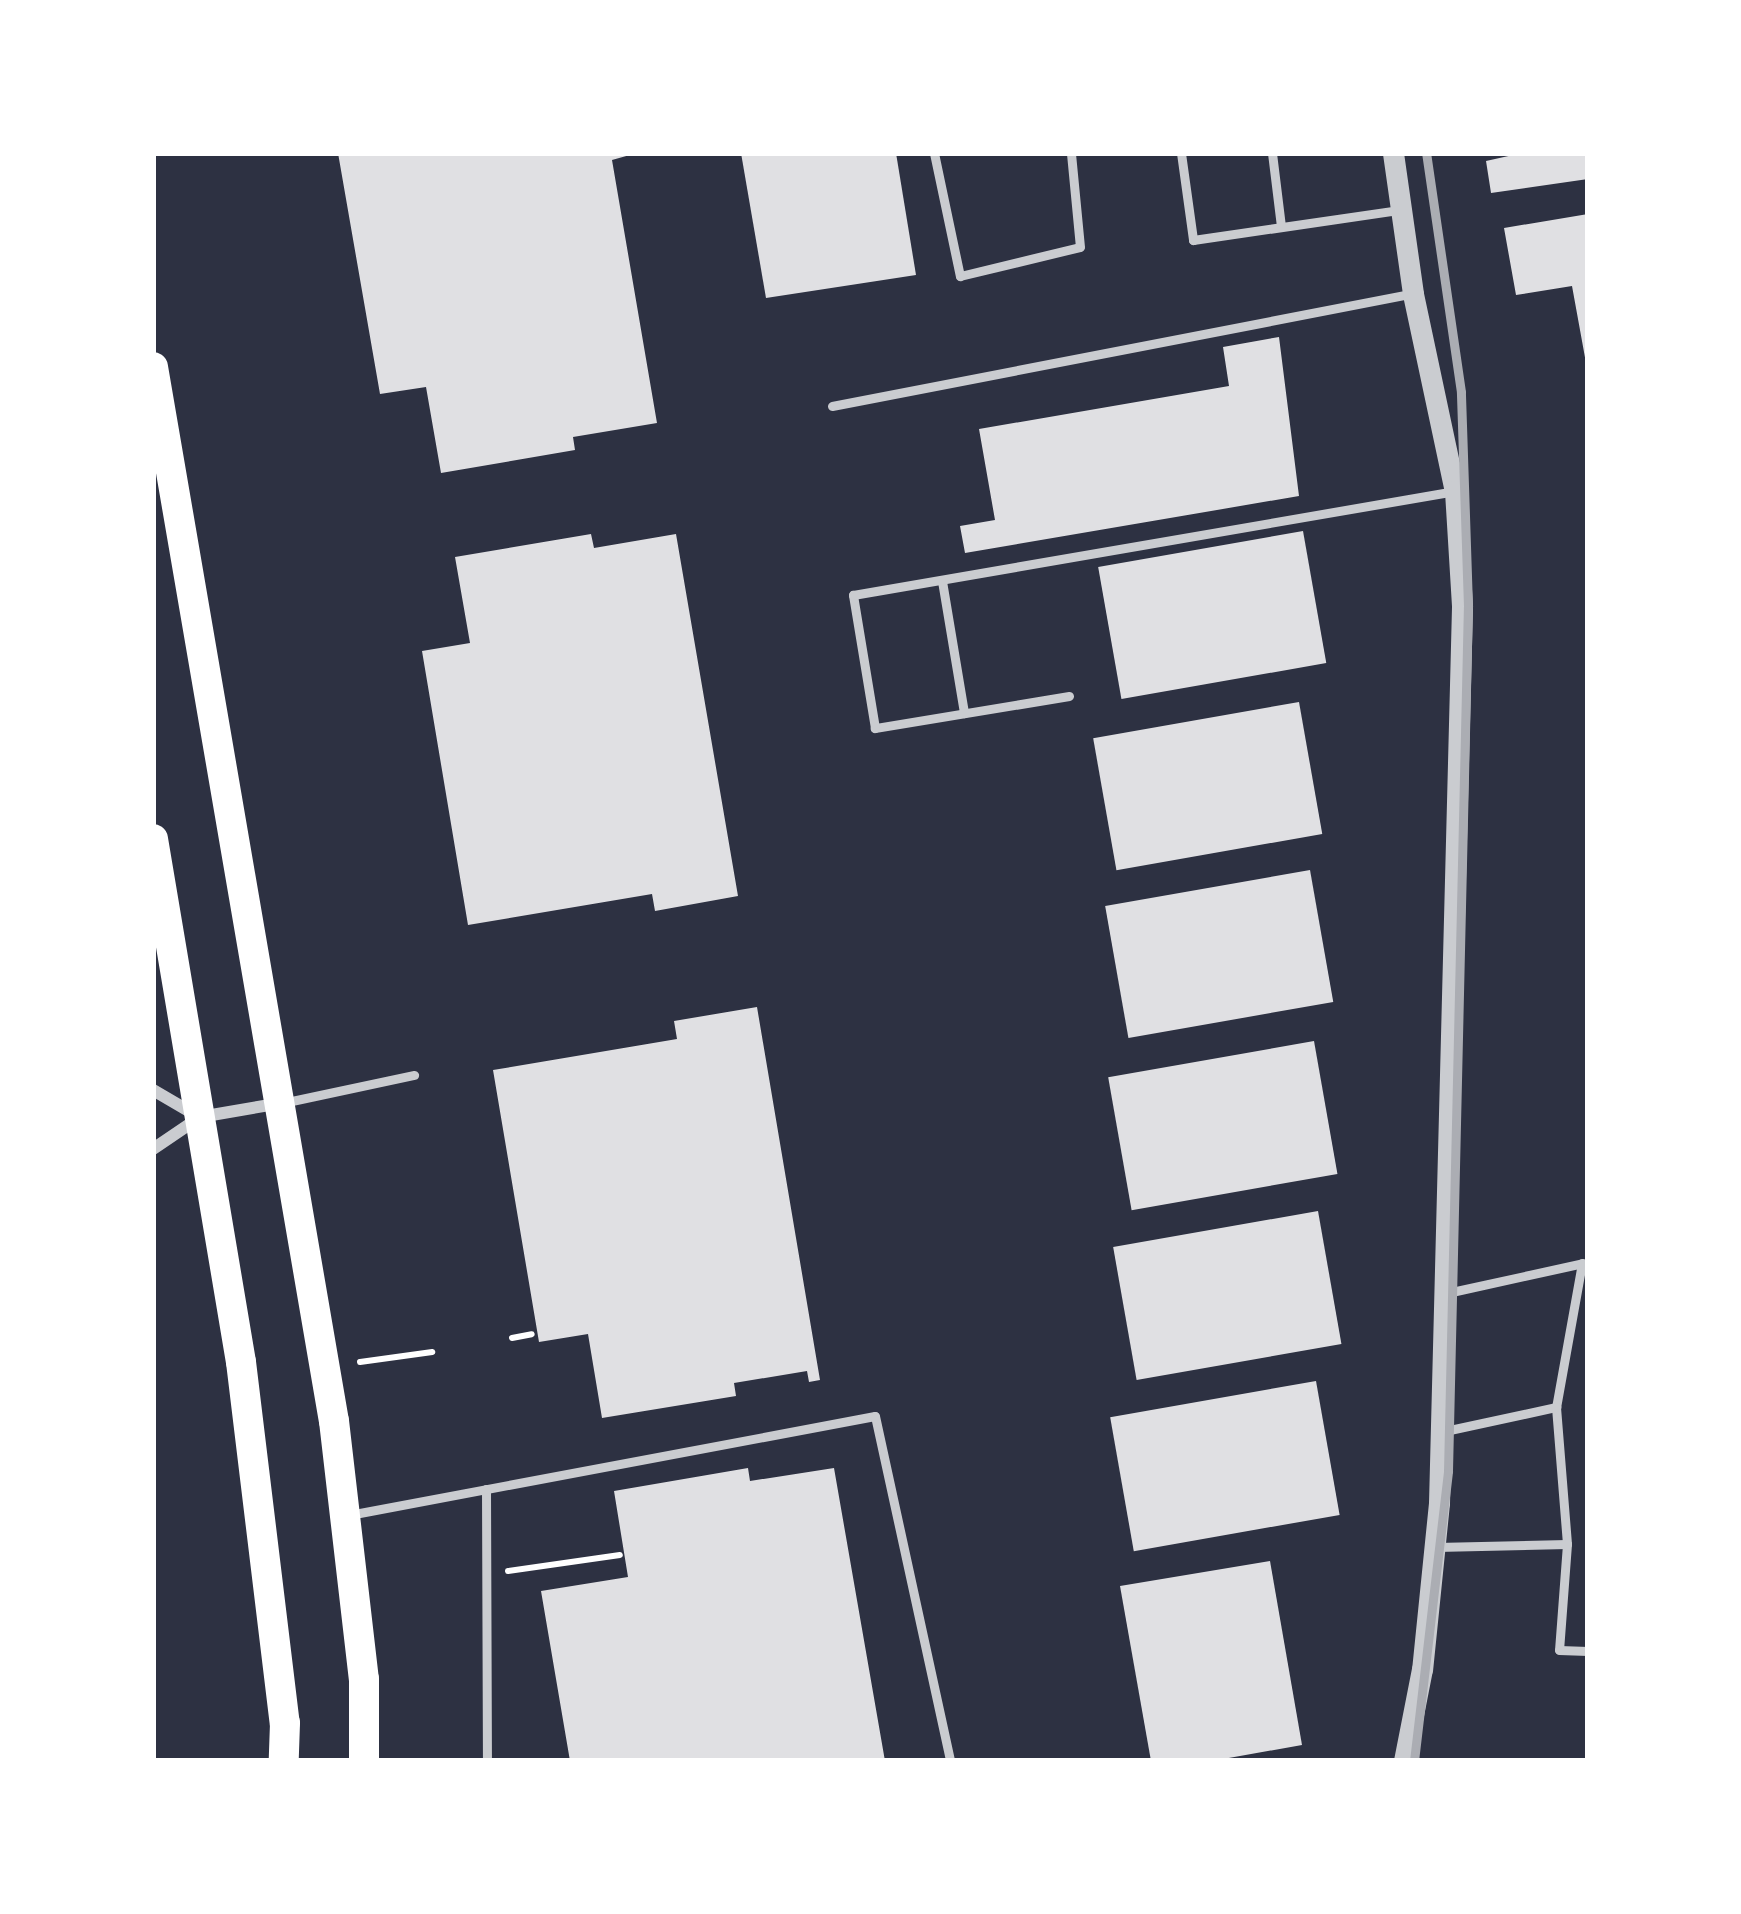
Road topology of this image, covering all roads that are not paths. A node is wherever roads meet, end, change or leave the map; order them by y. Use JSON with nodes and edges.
{"nodes":[{"id":1,"x":934,"y":153,"type":"edge"},
{"id":2,"x":1072,"y":153,"type":"edge"},
{"id":3,"x":1181,"y":153,"type":"edge"},
{"id":4,"x":1272,"y":153,"type":"edge"},
{"id":5,"x":1393,"y":153,"type":"edge"},
{"id":6,"x":1401,"y":209,"type":"junction"},
{"id":7,"x":1281,"y":226,"type":"junction"},
{"id":8,"x":1413,"y":294,"type":"junction"},
{"id":9,"x":153,"y":367,"type":"edge"},
{"id":10,"x":832,"y":406,"type":"dead end"},
{"id":11,"x":1455,"y":491,"type":"junction"},
{"id":12,"x":942,"y":581,"type":"junction"},
{"id":13,"x":1069,"y":696,"type":"dead end"},
{"id":14,"x":964,"y":713,"type":"junction"},
{"id":15,"x":153,"y":839,"type":"edge"},
{"id":16,"x":414,"y":1075,"type":"dead end"},
{"id":17,"x":153,"y":1090,"type":"edge"},
{"id":18,"x":282,"y":1103,"type":"junction"},
{"id":19,"x":200,"y":1117,"type":"junction"},
{"id":20,"x":153,"y":1148,"type":"edge"},
{"id":21,"x":1585,"y":1263,"type":"edge"},
{"id":22,"x":1440,"y":1295,"type":"junction"},
{"id":23,"x":1556,"y":1407,"type":"junction"},
{"id":24,"x":1439,"y":1431,"type":"junction"},
{"id":25,"x":486,"y":1489,"type":"junction"},
{"id":26,"x":346,"y":1515,"type":"junction"},
{"id":27,"x":1567,"y":1544,"type":"junction"},
{"id":28,"x":1436,"y":1547,"type":"junction"},
{"id":29,"x":1588,"y":1651,"type":"edge"},
{"id":30,"x":284,"y":1761,"type":"edge"},
{"id":31,"x":364,"y":1761,"type":"edge"},
{"id":32,"x":487,"y":1761,"type":"edge"},
{"id":33,"x":950,"y":1761,"type":"edge"},
{"id":34,"x":1404,"y":1761,"type":"edge"}],
"edges":[{"from":1,"to":2,"type":"lane"},
{"from":3,"to":7,"type":"lane"},
{"from":4,"to":7,"type":"lane"},
{"from":5,"to":6,"type":"street"},
{"from":6,"to":7,"type":"lane"},
{"from":6,"to":8,"type":"street"},
{"from":8,"to":10,"type":"lane"},
{"from":8,"to":11,"type":"street"},
{"from":9,"to":18,"type":"main road"},
{"from":11,"to":12,"type":"lane"},
{"from":11,"to":22,"type":"street"},
{"from":12,"to":14,"type":"lane"},
{"from":12,"to":14,"type":"lane"},
{"from":13,"to":14,"type":"lane"},
{"from":15,"to":19,"type":"main road"},
{"from":16,"to":18,"type":"lane"},
{"from":17,"to":19,"type":"street"},
{"from":18,"to":19,"type":"street"},
{"from":18,"to":26,"type":"main road"},
{"from":19,"to":20,"type":"street"},
{"from":19,"to":30,"type":"main road"},
{"from":21,"to":22,"type":"lane"},
{"from":21,"to":23,"type":"lane"},
{"from":22,"to":24,"type":"street"},
{"from":23,"to":24,"type":"lane"},
{"from":23,"to":27,"type":"lane"},
{"from":24,"to":28,"type":"street"},
{"from":25,"to":26,"type":"lane"},
{"from":25,"to":32,"type":"lane"},
{"from":25,"to":33,"type":"lane"},
{"from":26,"to":31,"type":"main road"},
{"from":27,"to":28,"type":"lane"},
{"from":27,"to":29,"type":"lane"},
{"from":28,"to":34,"type":"street"}]}
